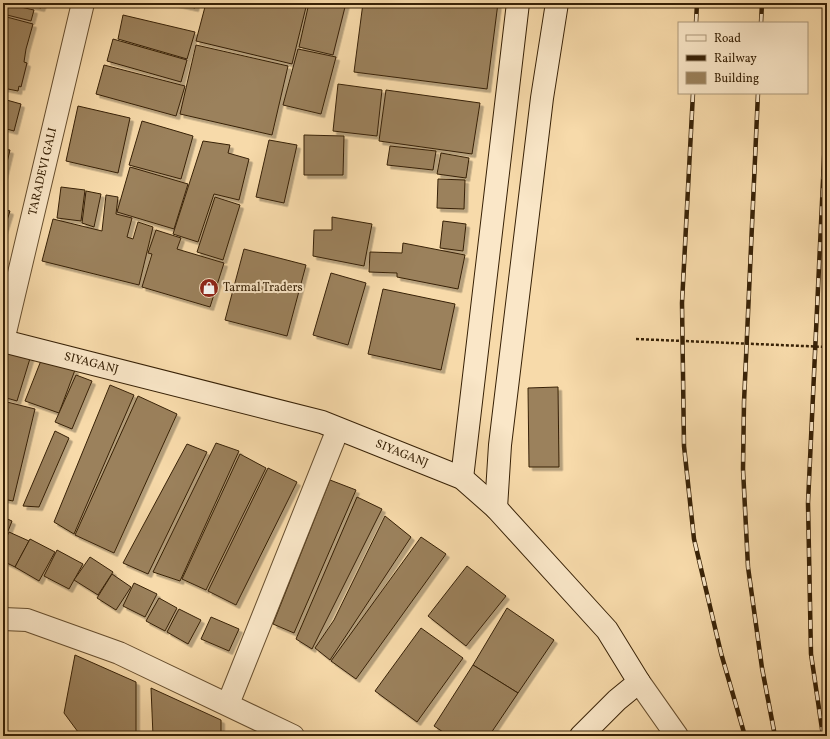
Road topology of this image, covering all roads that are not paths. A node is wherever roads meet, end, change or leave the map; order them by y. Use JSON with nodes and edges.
{"nodes":[{"id":1,"x":83,"y":3,"type":"edge"},
{"id":2,"x":518,"y":3,"type":"edge"},
{"id":3,"x":556,"y":3,"type":"edge"},
{"id":4,"x":3,"y":341,"type":"edge"},
{"id":5,"x":338,"y":429,"type":"junction"},
{"id":6,"x":462,"y":478,"type":"junction"},
{"id":7,"x":496,"y":508,"type":"junction"},
{"id":8,"x":3,"y":619,"type":"edge"},
{"id":9,"x":639,"y":682,"type":"junction"},
{"id":10,"x":228,"y":704,"type":"junction"},
{"id":11,"x":293,"y":736,"type":"edge"},
{"id":12,"x":581,"y":736,"type":"edge"},
{"id":13,"x":677,"y":736,"type":"edge"}],
"edges":[{"from":1,"to":4,"type":"street","name":"TARADEVI GALI"},
{"from":2,"to":6,"type":"street"},
{"from":3,"to":7,"type":"street"},
{"from":4,"to":5,"type":"street","name":"SIYAGANJ"},
{"from":5,"to":6,"type":"street","name":"SIYAGANJ"},
{"from":5,"to":10,"type":"street"},
{"from":6,"to":7,"type":"street","name":"SIYAGANJ"},
{"from":7,"to":9,"type":"street","name":"SIYAGANJ"},
{"from":8,"to":10,"type":"street"},
{"from":9,"to":12,"type":"street"},
{"from":9,"to":13,"type":"street","name":"SIYAGANJ"},
{"from":10,"to":11,"type":"street"}]}
